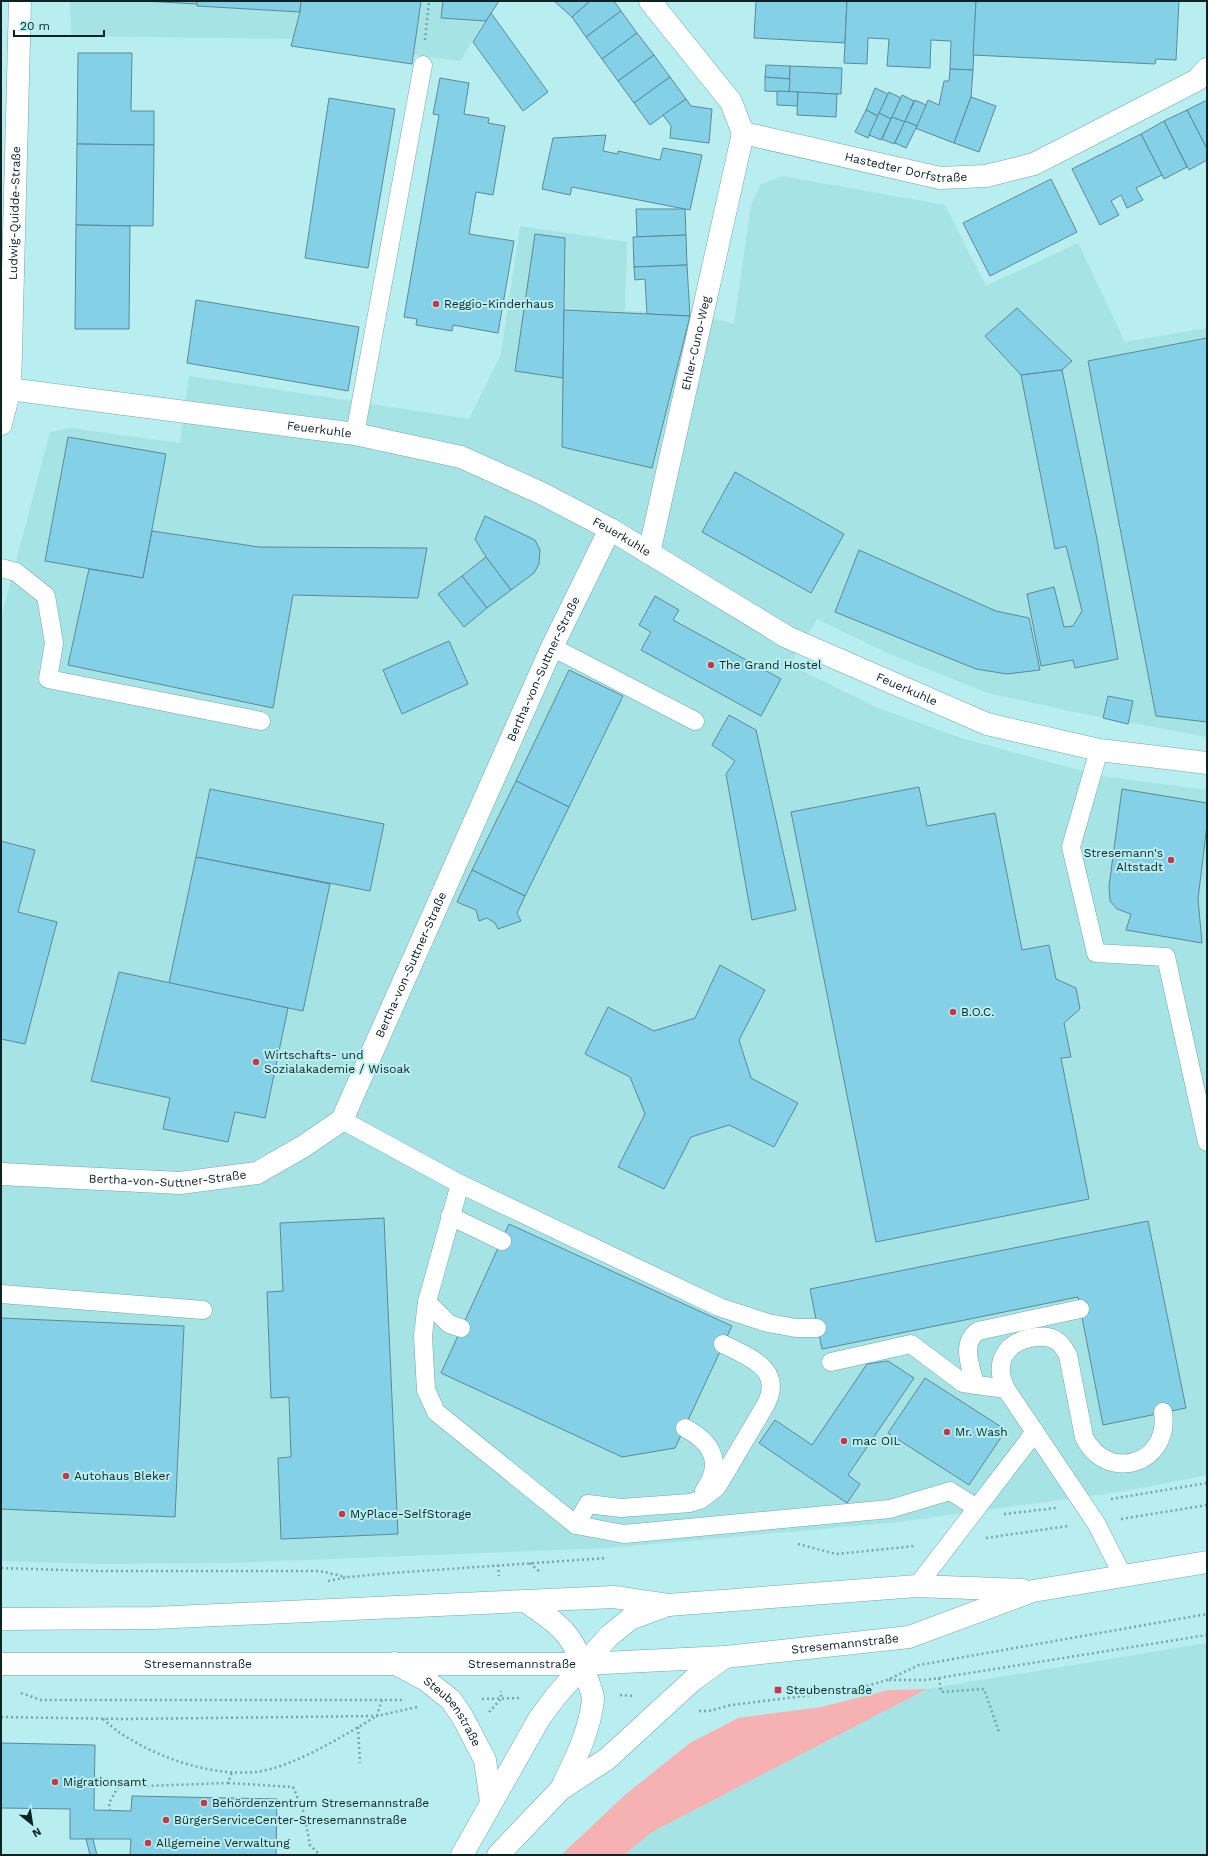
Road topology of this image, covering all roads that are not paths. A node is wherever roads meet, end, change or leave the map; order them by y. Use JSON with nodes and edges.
{"nodes":[{"id":1,"x":20,"y":1,"type":"edge"},
{"id":2,"x":650,"y":1,"type":"edge"},
{"id":3,"x":423,"y":65,"type":"road end"},
{"id":4,"x":1207,"y":69,"type":"edge"},
{"id":5,"x":743,"y":133,"type":"junction"},
{"id":6,"x":6,"y":388,"type":"edge"},
{"id":7,"x":1,"y":424,"type":"edge"},
{"id":8,"x":355,"y":434,"type":"junction"},
{"id":9,"x":610,"y":529,"type":"junction"},
{"id":10,"x":649,"y":553,"type":"junction"},
{"id":11,"x":1,"y":568,"type":"edge"},
{"id":12,"x":552,"y":647,"type":"junction"},
{"id":13,"x":261,"y":721,"type":"dead end"},
{"id":14,"x":695,"y":721,"type":"dead end"},
{"id":15,"x":1099,"y":750,"type":"junction"},
{"id":16,"x":1207,"y":763,"type":"edge"},
{"id":17,"x":342,"y":1120,"type":"junction"},
{"id":18,"x":1207,"y":1142,"type":"edge"},
{"id":19,"x":1,"y":1174,"type":"edge"},
{"id":20,"x":460,"y":1184,"type":"junction"},
{"id":21,"x":450,"y":1216,"type":"junction"},
{"id":22,"x":502,"y":1241,"type":"dead end"},
{"id":23,"x":1,"y":1294,"type":"edge"},
{"id":24,"x":427,"y":1302,"type":"junction"},
{"id":25,"x":1080,"y":1309,"type":"dead end"},
{"id":26,"x":203,"y":1310,"type":"dead end"},
{"id":27,"x":461,"y":1328,"type":"dead end"},
{"id":28,"x":818,"y":1328,"type":"dead end"},
{"id":29,"x":723,"y":1344,"type":"dead end"},
{"id":30,"x":831,"y":1362,"type":"dead end"},
{"id":31,"x":975,"y":1385,"type":"junction"},
{"id":32,"x":1006,"y":1389,"type":"junction"},
{"id":33,"x":1163,"y":1412,"type":"dead end"},
{"id":34,"x":684,"y":1428,"type":"dead end"},
{"id":35,"x":1035,"y":1432,"type":"junction"},
{"id":36,"x":679,"y":1504,"type":"junction"},
{"id":37,"x":977,"y":1508,"type":"junction"},
{"id":38,"x":576,"y":1525,"type":"junction"},
{"id":39,"x":1207,"y":1562,"type":"edge"},
{"id":40,"x":1123,"y":1576,"type":"junction"},
{"id":41,"x":917,"y":1586,"type":"junction"},
{"id":42,"x":1033,"y":1591,"type":"junction"},
{"id":43,"x":526,"y":1602,"type":"junction"},
{"id":44,"x":668,"y":1604,"type":"junction"},
{"id":45,"x":1,"y":1619,"type":"edge"},
{"id":46,"x":725,"y":1657,"type":"junction"},
{"id":47,"x":394,"y":1663,"type":"junction"},
{"id":48,"x":1,"y":1664,"type":"edge"},
{"id":49,"x":583,"y":1664,"type":"junction"},
{"id":50,"x":561,"y":1789,"type":"junction"},
{"id":51,"x":491,"y":1802,"type":"junction"},
{"id":52,"x":462,"y":1855,"type":"edge"},
{"id":53,"x":498,"y":1855,"type":"edge"}],
"edges":[{"from":1,"to":6,"type":"street","name":"Ludwig-Quidde-Straße"},
{"from":2,"to":5,"type":"street"},
{"from":3,"to":8,"type":"lane"},
{"from":4,"to":5,"type":"street","name":"Hastedter Dorfstraße"},
{"from":5,"to":10,"type":"street","name":"Ehler-Cuno-Weg"},
{"from":6,"to":7,"type":"street","name":"Ludwig-Quidde-Straße"},
{"from":6,"to":8,"type":"street","name":"Feuerkuhle"},
{"from":8,"to":9,"type":"street","name":"Feuerkuhle"},
{"from":9,"to":10,"type":"street","name":"Feuerkuhle"},
{"from":9,"to":12,"type":"street","name":"Bertha-von-Suttner-Straße"},
{"from":10,"to":15,"type":"street","name":"Feuerkuhle"},
{"from":11,"to":13,"type":"lane"},
{"from":12,"to":14,"type":"lane"},
{"from":12,"to":17,"type":"street","name":"Bertha-von-Suttner-Straße"},
{"from":15,"to":16,"type":"street","name":"Feuerkuhle"},
{"from":15,"to":18,"type":"lane"},
{"from":17,"to":19,"type":"street","name":"Bertha-von-Suttner-Straße"},
{"from":17,"to":20,"type":"lane"},
{"from":20,"to":21,"type":"lane"},
{"from":20,"to":28,"type":"lane"},
{"from":21,"to":22,"type":"lane"},
{"from":21,"to":24,"type":"lane"},
{"from":23,"to":26,"type":"lane"},
{"from":24,"to":27,"type":"lane"},
{"from":24,"to":38,"type":"lane"},
{"from":25,"to":31,"type":"lane"},
{"from":29,"to":36,"type":"lane"},
{"from":30,"to":31,"type":"lane"},
{"from":31,"to":32,"type":"lane"},
{"from":32,"to":33,"type":"lane"},
{"from":32,"to":35,"type":"lane"},
{"from":34,"to":36,"type":"lane"},
{"from":35,"to":37,"type":"lane"},
{"from":35,"to":40,"type":"lane"},
{"from":36,"to":38,"type":"lane"},
{"from":37,"to":38,"type":"lane"},
{"from":37,"to":41,"type":"lane"},
{"from":39,"to":40,"type":"street","name":"Stresemannstraße"},
{"from":40,"to":42,"type":"street","name":"Stresemannstraße"},
{"from":41,"to":42,"type":"street","name":"Stresemannstraße"},
{"from":41,"to":44,"type":"street","name":"Stresemannstraße"},
{"from":42,"to":46,"type":"street","name":"Stresemannstraße"},
{"from":43,"to":44,"type":"street","name":"Stresemannstraße"},
{"from":43,"to":45,"type":"street","name":"Stresemannstraße"},
{"from":43,"to":49,"type":"street"},
{"from":44,"to":49,"type":"street"},
{"from":46,"to":49,"type":"street","name":"Stresemannstraße"},
{"from":46,"to":50,"type":"street"},
{"from":47,"to":48,"type":"street","name":"Stresemannstraße"},
{"from":47,"to":49,"type":"street","name":"Stresemannstraße"},
{"from":47,"to":51,"type":"street","name":"Steubenstraße"},
{"from":49,"to":50,"type":"street"},
{"from":49,"to":51,"type":"street"},
{"from":50,"to":53,"type":"street"},
{"from":51,"to":52,"type":"street"}]}
